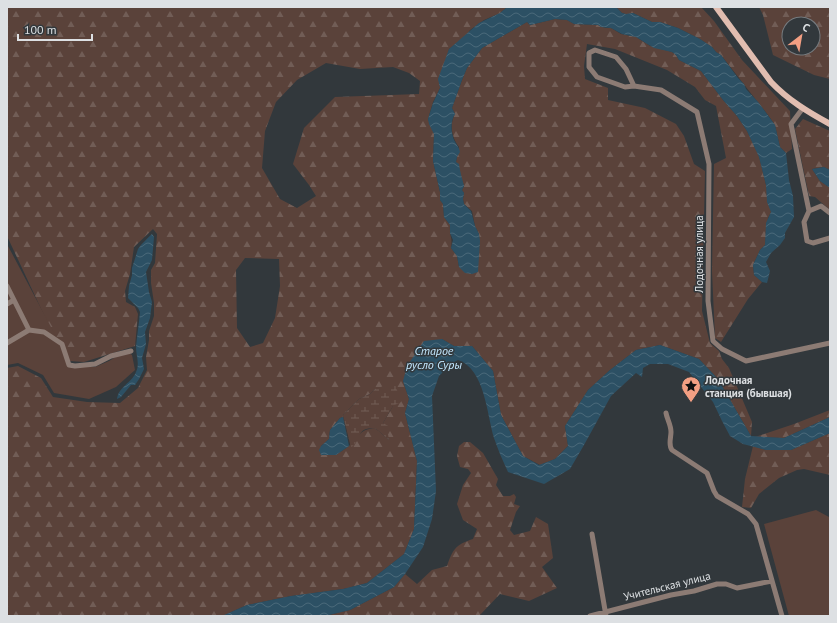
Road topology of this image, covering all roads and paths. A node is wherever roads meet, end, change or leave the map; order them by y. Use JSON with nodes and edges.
{"nodes":[{"id":1,"x":716,"y":7,"type":"edge"},
{"id":2,"x":634,"y":86,"type":"junction"},
{"id":3,"x":803,"y":108,"type":"junction"},
{"id":4,"x":830,"y":124,"type":"edge"},
{"id":5,"x":809,"y":211,"type":"junction"},
{"id":6,"x":830,"y":212,"type":"edge"},
{"id":7,"x":830,"y":238,"type":"edge"},
{"id":8,"x":7,"y":286,"type":"edge"},
{"id":9,"x":14,"y":300,"type":"junction"},
{"id":10,"x":7,"y":304,"type":"edge"},
{"id":11,"x":29,"y":330,"type":"junction"},
{"id":12,"x":7,"y":343,"type":"edge"},
{"id":13,"x":830,"y":343,"type":"edge"},
{"id":14,"x":131,"y":351,"type":"dead end"},
{"id":15,"x":666,"y":413,"type":"dead end"},
{"id":16,"x":592,"y":534,"type":"dead end"},
{"id":17,"x":772,"y":581,"type":"junction"},
{"id":18,"x":606,"y":614,"type":"edge"},
{"id":19,"x":590,"y":616,"type":"edge"},
{"id":20,"x":782,"y":616,"type":"edge"}],
"edges":[{"from":1,"to":3,"type":"main road"},
{"from":2,"to":2,"type":"street","name":"Лодочная улица"},
{"from":2,"to":13,"type":"street","name":"Лодочная улица"},
{"from":3,"to":4,"type":"main road"},
{"from":3,"to":5,"type":"street"},
{"from":5,"to":6,"type":"street"},
{"from":5,"to":7,"type":"street"},
{"from":8,"to":9,"type":"street"},
{"from":9,"to":10,"type":"street"},
{"from":9,"to":11,"type":"street"},
{"from":11,"to":12,"type":"street"},
{"from":11,"to":14,"type":"street"},
{"from":15,"to":17,"type":"street"},
{"from":16,"to":18,"type":"street"},
{"from":17,"to":18,"type":"street","name":"Учительская улица"},
{"from":17,"to":20,"type":"street"},
{"from":18,"to":19,"type":"street","name":"Учительская улица"}]}
